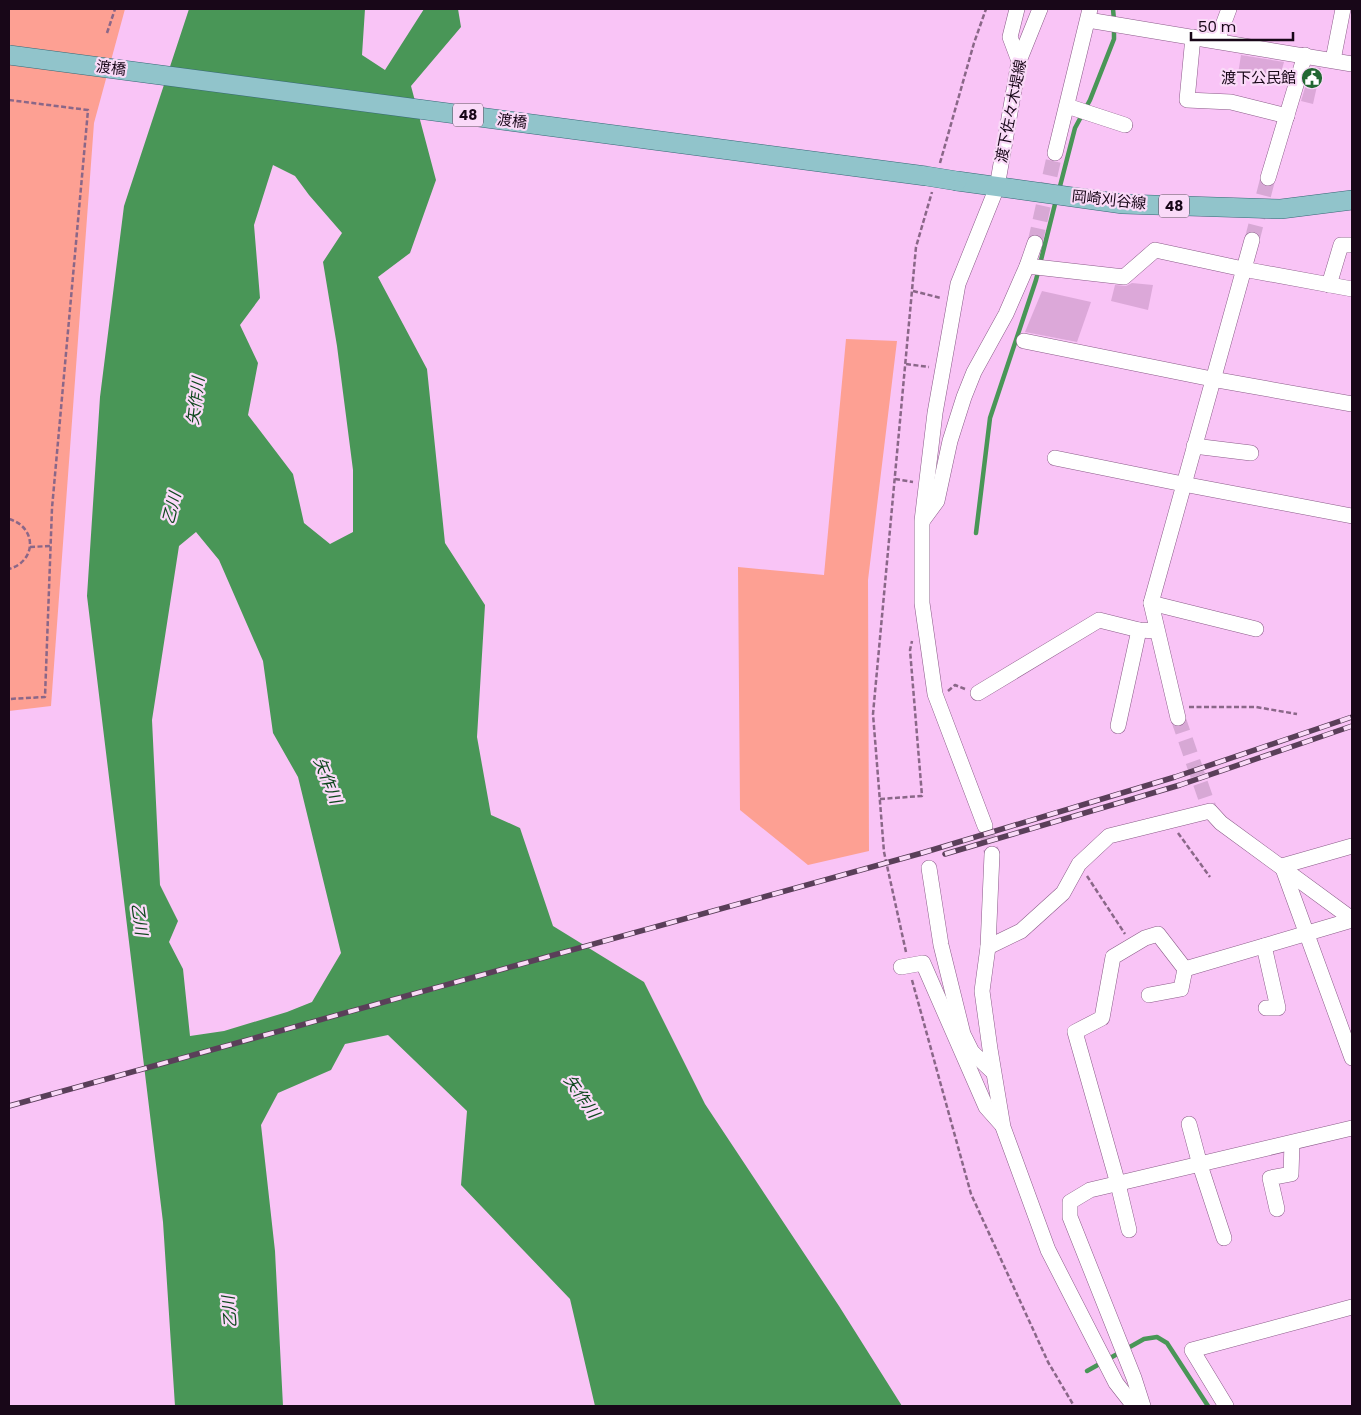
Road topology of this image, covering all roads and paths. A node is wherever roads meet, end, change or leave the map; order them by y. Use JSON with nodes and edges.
{"nodes":[{"id":1,"x":115,"y":9,"type":"edge"},
{"id":2,"x":1017,"y":9,"type":"edge"},
{"id":3,"x":1040,"y":9,"type":"edge"},
{"id":4,"x":1229,"y":9,"type":"edge"},
{"id":5,"x":1343,"y":9,"type":"edge"},
{"id":6,"x":1089,"y":14,"type":"edge"},
{"id":7,"x":107,"y":33,"type":"dead end"},
{"id":8,"x":1193,"y":37,"type":"junction"},
{"id":9,"x":1217,"y":41,"type":"junction"},
{"id":10,"x":9,"y":55,"type":"edge"},
{"id":11,"x":1305,"y":55,"type":"junction"},
{"id":12,"x":1333,"y":60,"type":"junction"},
{"id":13,"x":1019,"y":61,"type":"junction"},
{"id":14,"x":1352,"y":64,"type":"edge"},
{"id":15,"x":9,"y":100,"type":"edge"},
{"id":16,"x":1067,"y":106,"type":"junction"},
{"id":17,"x":1287,"y":116,"type":"junction"},
{"id":18,"x":1126,"y":125,"type":"dead end"},
{"id":19,"x":1055,"y":154,"type":"tunnel mouth"},
{"id":20,"x":926,"y":176,"type":"joint"},
{"id":21,"x":1268,"y":178,"type":"tunnel mouth"},
{"id":22,"x":997,"y":187,"type":"junction"},
{"id":23,"x":1352,"y":200,"type":"edge"},
{"id":24,"x":1252,"y":240,"type":"tunnel mouth"},
{"id":25,"x":1035,"y":243,"type":"tunnel mouth"},
{"id":26,"x":1352,"y":245,"type":"edge"},
{"id":27,"x":1027,"y":266,"type":"junction"},
{"id":28,"x":1243,"y":269,"type":"junction"},
{"id":29,"x":1329,"y":285,"type":"junction"},
{"id":30,"x":1352,"y":289,"type":"edge"},
{"id":31,"x":912,"y":291,"type":"dead end"},
{"id":32,"x":955,"y":302,"type":"junction"},
{"id":33,"x":1024,"y":341,"type":"dead end"},
{"id":34,"x":906,"y":364,"type":"dead end"},
{"id":35,"x":943,"y":369,"type":"junction"},
{"id":36,"x":1212,"y":379,"type":"junction"},
{"id":37,"x":1352,"y":404,"type":"edge"},
{"id":38,"x":1194,"y":446,"type":"junction"},
{"id":39,"x":1251,"y":453,"type":"dead end"},
{"id":40,"x":1055,"y":458,"type":"dead end"},
{"id":41,"x":895,"y":479,"type":"dead end"},
{"id":42,"x":926,"y":484,"type":"junction"},
{"id":43,"x":1183,"y":484,"type":"junction"},
{"id":44,"x":1352,"y":516,"type":"edge"},
{"id":45,"x":9,"y":519,"type":"edge"},
{"id":46,"x":922,"y":521,"type":"junction"},
{"id":47,"x":30,"y":546,"type":"junction"},
{"id":48,"x":50,"y":546,"type":"junction"},
{"id":49,"x":9,"y":569,"type":"edge"},
{"id":50,"x":1151,"y":604,"type":"junction"},
{"id":51,"x":1139,"y":630,"type":"junction"},
{"id":52,"x":1256,"y":630,"type":"dead end"},
{"id":53,"x":1157,"y":631,"type":"junction"},
{"id":54,"x":912,"y":640,"type":"dead end"},
{"id":55,"x":978,"y":693,"type":"joint"},
{"id":56,"x":9,"y":699,"type":"edge"},
{"id":57,"x":937,"y":699,"type":"junction"},
{"id":58,"x":1176,"y":712,"type":"joint"},
{"id":59,"x":1297,"y":714,"type":"dead end"},
{"id":60,"x":1118,"y":726,"type":"dead end"},
{"id":61,"x":880,"y":799,"type":"dead end"},
{"id":62,"x":1170,"y":822,"type":"junction"},
{"id":63,"x":985,"y":826,"type":"tunnel mouth"},
{"id":64,"x":1352,"y":846,"type":"edge"},
{"id":65,"x":992,"y":854,"type":"tunnel mouth"},
{"id":66,"x":1079,"y":864,"type":"junction"},
{"id":67,"x":1282,"y":866,"type":"junction"},
{"id":68,"x":929,"y":868,"type":"dead end"},
{"id":69,"x":1210,"y":877,"type":"dead end"},
{"id":70,"x":1352,"y":919,"type":"edge"},
{"id":71,"x":1307,"y":933,"type":"junction"},
{"id":72,"x":1133,"y":946,"type":"junction"},
{"id":73,"x":1264,"y":946,"type":"junction"},
{"id":74,"x":988,"y":947,"type":"junction"},
{"id":75,"x":901,"y":967,"type":"dead end"},
{"id":76,"x":1185,"y":969,"type":"junction"},
{"id":77,"x":1149,"y":995,"type":"dead end"},
{"id":78,"x":1266,"y":1008,"type":"dead end"},
{"id":79,"x":1352,"y":1058,"type":"edge"},
{"id":80,"x":994,"y":1072,"type":"junction"},
{"id":81,"x":1189,"y":1124,"type":"dead end"},
{"id":82,"x":1003,"y":1127,"type":"junction"},
{"id":83,"x":1352,"y":1128,"type":"edge"},
{"id":84,"x":1292,"y":1143,"type":"junction"},
{"id":85,"x":1200,"y":1164,"type":"junction"},
{"id":86,"x":1118,"y":1184,"type":"junction"},
{"id":87,"x":1277,"y":1209,"type":"dead end"},
{"id":88,"x":1129,"y":1230,"type":"dead end"},
{"id":89,"x":1224,"y":1238,"type":"dead end"},
{"id":90,"x":1352,"y":1307,"type":"edge"},
{"id":91,"x":1134,"y":1406,"type":"edge"},
{"id":92,"x":1143,"y":1406,"type":"edge"},
{"id":93,"x":1226,"y":1406,"type":"edge"}],
"edges":[{"from":1,"to":7,"type":"path"},
{"from":2,"to":13,"type":"street"},
{"from":3,"to":13,"type":"street","name":"渡下佐々木堤線"},
{"from":4,"to":9,"type":"street"},
{"from":5,"to":12,"type":"street"},
{"from":6,"to":8,"type":"street"},
{"from":6,"to":16,"type":"street"},
{"from":8,"to":9,"type":"street"},
{"from":8,"to":17,"type":"street"},
{"from":9,"to":11,"type":"street"},
{"from":10,"to":20,"type":"main road","name":"渡橋","number":"48","bridge":true},
{"from":11,"to":12,"type":"street"},
{"from":11,"to":17,"type":"street"},
{"from":12,"to":14,"type":"street"},
{"from":13,"to":22,"type":"street","name":"渡下佐々木堤線"},
{"from":15,"to":48,"type":"path"},
{"from":16,"to":18,"type":"street"},
{"from":16,"to":19,"type":"street"},
{"from":17,"to":21,"type":"street"},
{"from":20,"to":22,"type":"main road","name":"岡崎刈谷線","number":"48","bridge":true},
{"from":22,"to":23,"type":"main road","name":"岡崎刈谷線","number":"48"},
{"from":22,"to":32,"type":"street","name":"渡下佐々木堤線"},
{"from":24,"to":28,"type":"street"},
{"from":25,"to":27,"type":"street"},
{"from":26,"to":29,"type":"street"},
{"from":27,"to":28,"type":"street"},
{"from":27,"to":46,"type":"street"},
{"from":28,"to":29,"type":"street"},
{"from":28,"to":36,"type":"street"},
{"from":29,"to":30,"type":"street"},
{"from":31,"to":32,"type":"path"},
{"from":32,"to":35,"type":"street","name":"渡下佐々木堤線"},
{"from":33,"to":36,"type":"street"},
{"from":34,"to":35,"type":"path"},
{"from":35,"to":42,"type":"street","name":"渡下佐々木堤線"},
{"from":36,"to":37,"type":"street"},
{"from":36,"to":38,"type":"street"},
{"from":38,"to":39,"type":"street"},
{"from":38,"to":43,"type":"street"},
{"from":40,"to":43,"type":"street"},
{"from":41,"to":42,"type":"path"},
{"from":42,"to":46,"type":"street","name":"渡下佐々木堤線"},
{"from":43,"to":44,"type":"street"},
{"from":43,"to":50,"type":"street"},
{"from":45,"to":47,"type":"path"},
{"from":46,"to":57,"type":"street","name":"渡下佐々木堤線"},
{"from":47,"to":48,"type":"path"},
{"from":47,"to":49,"type":"path"},
{"from":48,"to":56,"type":"path"},
{"from":50,"to":52,"type":"street"},
{"from":50,"to":53,"type":"street"},
{"from":51,"to":53,"type":"street"},
{"from":51,"to":55,"type":"street"},
{"from":51,"to":60,"type":"street"},
{"from":53,"to":58,"type":"street"},
{"from":54,"to":61,"type":"path"},
{"from":55,"to":57,"type":"path"},
{"from":57,"to":63,"type":"street","name":"渡下佐々木堤線"},
{"from":58,"to":59,"type":"path"},
{"from":62,"to":66,"type":"street"},
{"from":62,"to":67,"type":"street"},
{"from":62,"to":69,"type":"path"},
{"from":64,"to":67,"type":"street"},
{"from":65,"to":74,"type":"street"},
{"from":66,"to":72,"type":"path"},
{"from":66,"to":74,"type":"street"},
{"from":67,"to":70,"type":"street"},
{"from":67,"to":71,"type":"street"},
{"from":68,"to":80,"type":"street"},
{"from":70,"to":71,"type":"street"},
{"from":71,"to":73,"type":"street"},
{"from":71,"to":79,"type":"street"},
{"from":72,"to":76,"type":"street"},
{"from":72,"to":86,"type":"street"},
{"from":73,"to":76,"type":"street"},
{"from":73,"to":78,"type":"street"},
{"from":74,"to":80,"type":"street"},
{"from":75,"to":82,"type":"street"},
{"from":76,"to":77,"type":"street"},
{"from":80,"to":82,"type":"street"},
{"from":81,"to":85,"type":"street"},
{"from":82,"to":91,"type":"street"},
{"from":83,"to":84,"type":"street"},
{"from":84,"to":85,"type":"street"},
{"from":84,"to":87,"type":"street"},
{"from":85,"to":86,"type":"street"},
{"from":85,"to":89,"type":"street"},
{"from":86,"to":88,"type":"street"},
{"from":86,"to":92,"type":"street"},
{"from":90,"to":93,"type":"street"}]}
